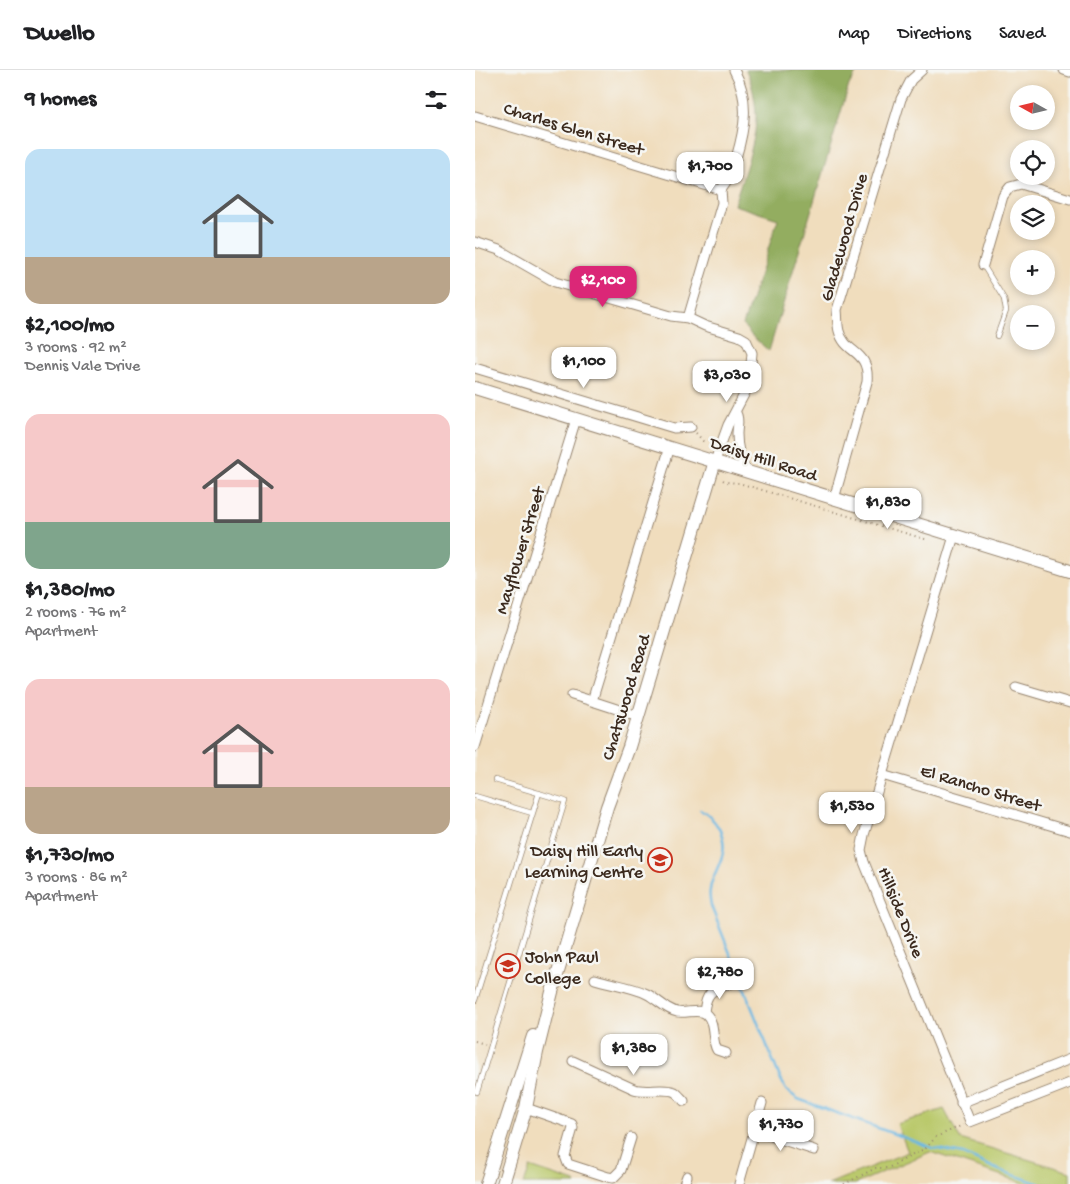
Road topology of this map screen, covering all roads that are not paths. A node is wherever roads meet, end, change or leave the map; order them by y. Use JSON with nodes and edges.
{"nodes":[{"id":1,"x":734,"y":70,"type":"edge"},
{"id":2,"x":922,"y":70,"type":"edge"},
{"id":3,"x":1064,"y":70,"type":"edge"},
{"id":4,"x":1070,"y":72,"type":"edge"},
{"id":5,"x":475,"y":116,"type":"edge"},
{"id":6,"x":721,"y":190,"type":"junction"},
{"id":7,"x":1070,"y":199,"type":"edge"},
{"id":8,"x":475,"y":242,"type":"edge"},
{"id":9,"x":983,"y":265,"type":"joint"},
{"id":10,"x":688,"y":318,"type":"junction"},
{"id":11,"x":997,"y":336,"type":"dead end"},
{"id":12,"x":475,"y":368,"type":"edge"},
{"id":13,"x":475,"y":388,"type":"edge"},
{"id":14,"x":736,"y":413,"type":"junction"},
{"id":15,"x":576,"y":419,"type":"junction"},
{"id":16,"x":691,"y":427,"type":"road end"},
{"id":17,"x":670,"y":447,"type":"junction"},
{"id":18,"x":715,"y":461,"type":"junction"},
{"id":19,"x":746,"y":470,"type":"junction"},
{"id":20,"x":834,"y":499,"type":"junction"},
{"id":21,"x":953,"y":536,"type":"junction"},
{"id":22,"x":1070,"y":571,"type":"edge"},
{"id":23,"x":1016,"y":687,"type":"dead end"},
{"id":24,"x":572,"y":695,"type":"dead end"},
{"id":25,"x":592,"y":701,"type":"junction"},
{"id":26,"x":1070,"y":703,"type":"edge"},
{"id":27,"x":638,"y":716,"type":"junction"},
{"id":28,"x":475,"y":747,"type":"edge"},
{"id":29,"x":882,"y":775,"type":"junction"},
{"id":30,"x":495,"y":780,"type":"dead end"},
{"id":31,"x":539,"y":793,"type":"junction"},
{"id":32,"x":475,"y":796,"type":"edge"},
{"id":33,"x":533,"y":813,"type":"junction"},
{"id":34,"x":1070,"y":831,"type":"edge"},
{"id":35,"x":595,"y":979,"type":"dead end"},
{"id":36,"x":729,"y":984,"type":"dead end"},
{"id":37,"x":552,"y":992,"type":"junction"},
{"id":38,"x":475,"y":1000,"type":"edge"},
{"id":39,"x":704,"y":1012,"type":"junction"},
{"id":40,"x":726,"y":1053,"type":"dead end"},
{"id":41,"x":1070,"y":1059,"type":"edge"},
{"id":42,"x":573,"y":1061,"type":"dead end"},
{"id":43,"x":1070,"y":1083,"type":"edge"},
{"id":44,"x":475,"y":1091,"type":"edge"},
{"id":45,"x":684,"y":1101,"type":"dead end"},
{"id":46,"x":763,"y":1103,"type":"dead end"},
{"id":47,"x":961,"y":1103,"type":"junction"},
{"id":48,"x":526,"y":1108,"type":"junction"},
{"id":49,"x":755,"y":1131,"type":"junction"},
{"id":50,"x":631,"y":1138,"type":"dead end"},
{"id":51,"x":815,"y":1150,"type":"dead end"},
{"id":52,"x":610,"y":1180,"type":"edge"},
{"id":53,"x":486,"y":1184,"type":"edge"},
{"id":54,"x":503,"y":1184,"type":"edge"},
{"id":55,"x":739,"y":1184,"type":"edge"}],
"edges":[{"from":1,"to":6,"type":"street"},
{"from":2,"to":20,"type":"street","name":"Gladewood Drive"},
{"from":3,"to":4,"type":"street"},
{"from":5,"to":6,"type":"street","name":"Charles Glen Street"},
{"from":6,"to":10,"type":"street"},
{"from":7,"to":9,"type":"street"},
{"from":8,"to":10,"type":"street"},
{"from":9,"to":11,"type":"lane"},
{"from":10,"to":14,"type":"street","name":"Chatswood Road"},
{"from":12,"to":16,"type":"street"},
{"from":13,"to":15,"type":"main road","name":"Daisy Hill Road"},
{"from":14,"to":18,"type":"street","name":"Chatswood Road"},
{"from":14,"to":19,"type":"street","name":"Chatswood Road"},
{"from":15,"to":17,"type":"main road","name":"Daisy Hill Road"},
{"from":15,"to":28,"type":"street","name":"Mayflower Street"},
{"from":17,"to":18,"type":"main road","name":"Daisy Hill Road"},
{"from":17,"to":25,"type":"street"},
{"from":18,"to":19,"type":"main road","name":"Daisy Hill Road"},
{"from":18,"to":27,"type":"main road","name":"Chatswood Road"},
{"from":19,"to":20,"type":"main road","name":"Daisy Hill Road"},
{"from":20,"to":21,"type":"main road","name":"Daisy Hill Road"},
{"from":21,"to":22,"type":"main road","name":"Daisy Hill Road"},
{"from":21,"to":29,"type":"street","name":"Hillside Drive"},
{"from":23,"to":26,"type":"street"},
{"from":24,"to":25,"type":"street"},
{"from":25,"to":27,"type":"street"},
{"from":27,"to":37,"type":"main road","name":"Chatswood Road"},
{"from":29,"to":34,"type":"street","name":"El Rancho Street"},
{"from":29,"to":47,"type":"street","name":"Hillside Drive"},
{"from":30,"to":31,"type":"lane"},
{"from":31,"to":33,"type":"lane"},
{"from":31,"to":44,"type":"lane"},
{"from":32,"to":33,"type":"lane"},
{"from":33,"to":38,"type":"lane"},
{"from":35,"to":39,"type":"street"},
{"from":36,"to":39,"type":"street"},
{"from":37,"to":48,"type":"main road","name":"Chatswood Road"},
{"from":37,"to":53,"type":"main road","name":"Chatswood Road"},
{"from":39,"to":40,"type":"street"},
{"from":41,"to":47,"type":"street"},
{"from":42,"to":45,"type":"street"},
{"from":43,"to":47,"type":"street","name":"Hillside Drive"},
{"from":46,"to":49,"type":"street"},
{"from":48,"to":52,"type":"street"},
{"from":48,"to":54,"type":"main road","name":"Chatswood Road"},
{"from":49,"to":51,"type":"street"},
{"from":49,"to":55,"type":"street"},
{"from":50,"to":52,"type":"street"}]}
